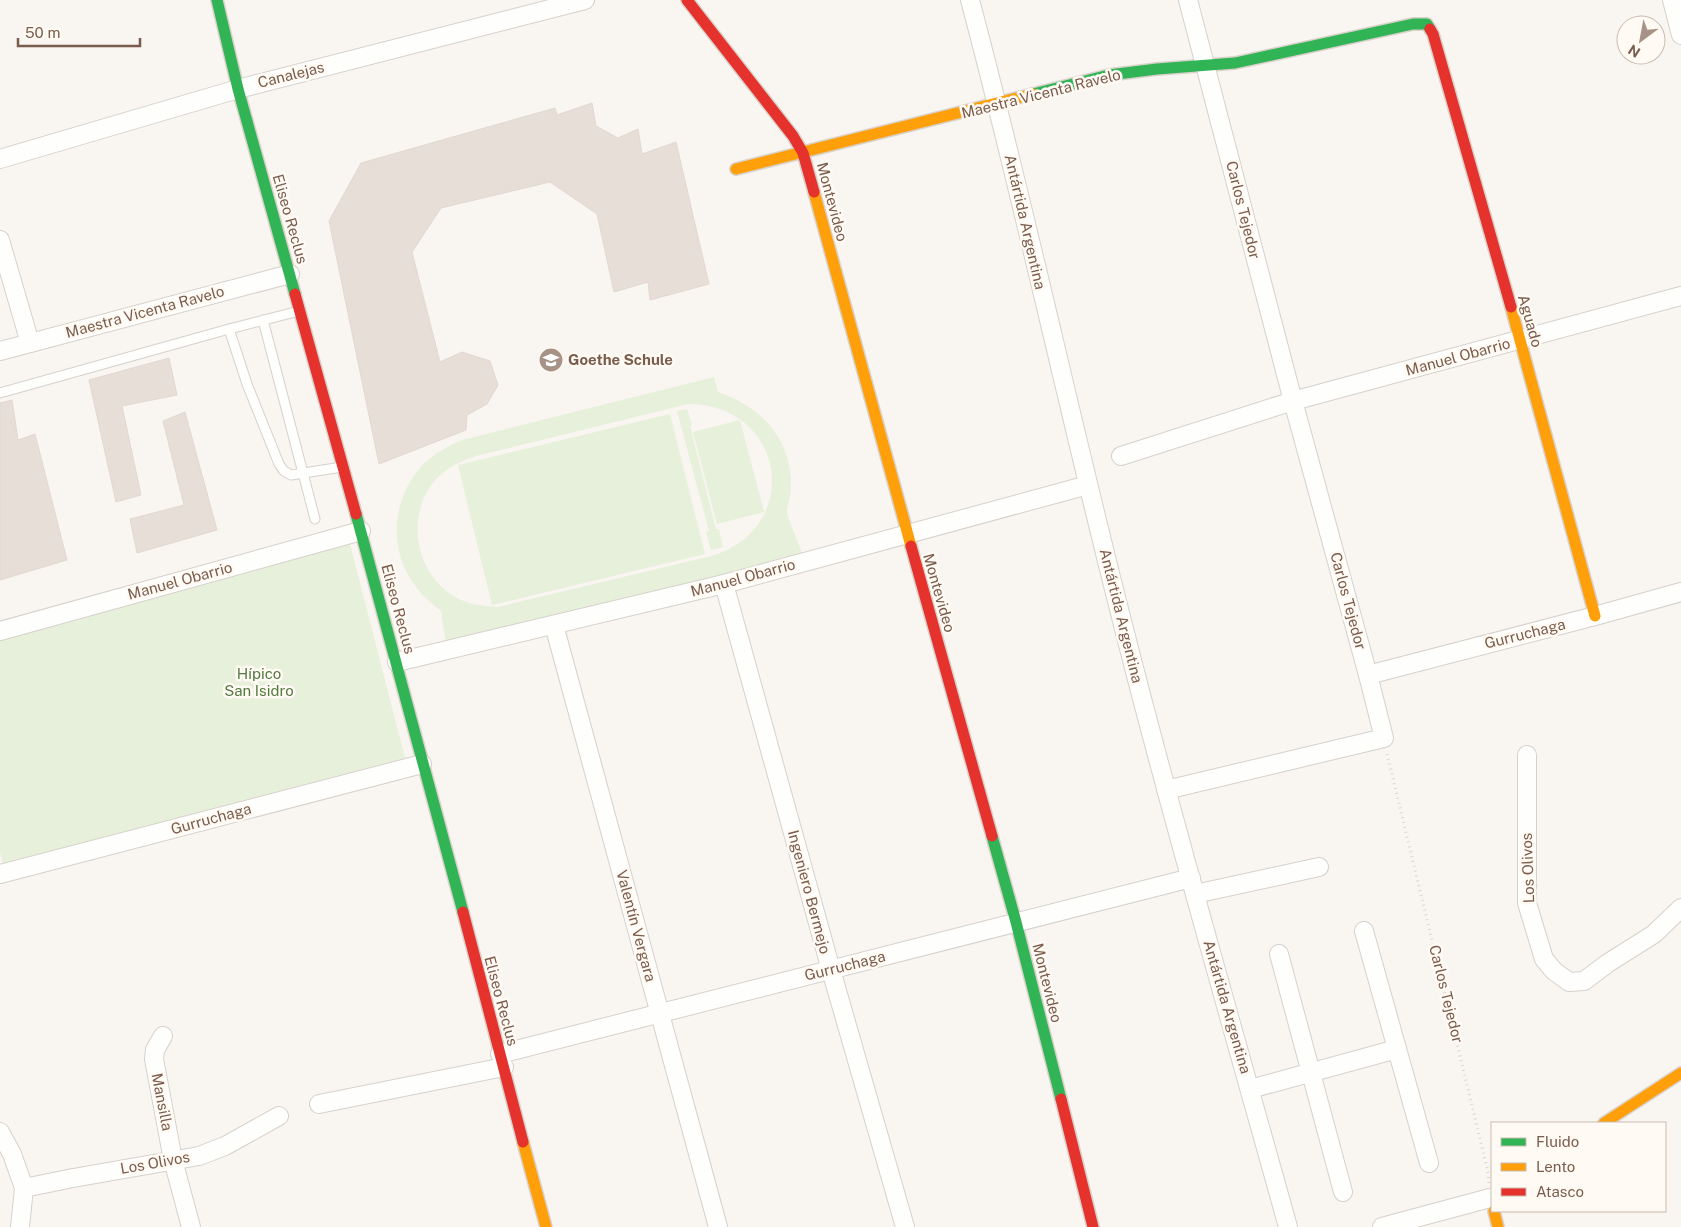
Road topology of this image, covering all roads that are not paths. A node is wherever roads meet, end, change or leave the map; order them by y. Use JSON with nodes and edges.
{"nodes":[{"id":1,"x":217,"y":0,"type":"edge"},
{"id":2,"x":585,"y":0,"type":"edge"},
{"id":3,"x":687,"y":0,"type":"edge"},
{"id":4,"x":970,"y":0,"type":"edge"},
{"id":5,"x":1188,"y":0,"type":"edge"},
{"id":6,"x":1672,"y":0,"type":"edge"},
{"id":7,"x":1433,"y":34,"type":"joint"},
{"id":8,"x":1681,"y":35,"type":"edge"},
{"id":9,"x":1206,"y":64,"type":"junction"},
{"id":10,"x":238,"y":89,"type":"junction"},
{"id":11,"x":998,"y":104,"type":"junction"},
{"id":12,"x":803,"y":153,"type":"junction"},
{"id":13,"x":0,"y":160,"type":"edge"},
{"id":14,"x":736,"y":169,"type":"dead end"},
{"id":15,"x":0,"y":240,"type":"edge"},
{"id":16,"x":290,"y":274,"type":"junction"},
{"id":17,"x":1681,"y":296,"type":"edge"},
{"id":18,"x":300,"y":310,"type":"junction"},
{"id":19,"x":263,"y":320,"type":"junction"},
{"id":20,"x":229,"y":329,"type":"junction"},
{"id":21,"x":1520,"y":340,"type":"junction"},
{"id":22,"x":30,"y":343,"type":"junction"},
{"id":23,"x":0,"y":351,"type":"edge"},
{"id":24,"x":0,"y":393,"type":"edge"},
{"id":25,"x":1292,"y":401,"type":"junction"},
{"id":26,"x":1122,"y":456,"type":"dead end"},
{"id":27,"x":343,"y":467,"type":"junction"},
{"id":28,"x":303,"y":474,"type":"junction"},
{"id":29,"x":1088,"y":485,"type":"junction"},
{"id":30,"x":315,"y":519,"type":"dead end"},
{"id":31,"x":361,"y":531,"type":"junction"},
{"id":32,"x":907,"y":533,"type":"junction"},
{"id":33,"x":724,"y":584,"type":"junction"},
{"id":34,"x":1681,"y":592,"type":"edge"},
{"id":35,"x":1595,"y":616,"type":"junction"},
{"id":36,"x":554,"y":625,"type":"junction"},
{"id":37,"x":0,"y":630,"type":"edge"},
{"id":38,"x":396,"y":662,"type":"junction"},
{"id":39,"x":1368,"y":675,"type":"junction"},
{"id":40,"x":1527,"y":754,"type":"dead end"},
{"id":41,"x":422,"y":764,"type":"junction"},
{"id":42,"x":1166,"y":790,"type":"junction"},
{"id":43,"x":1319,"y":867,"type":"dead end"},
{"id":44,"x":0,"y":874,"type":"edge"},
{"id":45,"x":1193,"y":886,"type":"junction"},
{"id":46,"x":1681,"y":908,"type":"edge"},
{"id":47,"x":1016,"y":922,"type":"junction"},
{"id":48,"x":1364,"y":931,"type":"dead end"},
{"id":49,"x":1279,"y":954,"type":"dead end"},
{"id":50,"x":830,"y":970,"type":"junction"},
{"id":51,"x":660,"y":1013,"type":"junction"},
{"id":52,"x":163,"y":1036,"type":"dead end"},
{"id":53,"x":1397,"y":1049,"type":"junction"},
{"id":54,"x":502,"y":1061,"type":"junction"},
{"id":55,"x":1311,"y":1072,"type":"junction"},
{"id":56,"x":1681,"y":1073,"type":"edge"},
{"id":57,"x":1250,"y":1089,"type":"junction"},
{"id":58,"x":318,"y":1104,"type":"dead end"},
{"id":59,"x":279,"y":1116,"type":"dead end"},
{"id":60,"x":1606,"y":1122,"type":"edge"},
{"id":61,"x":0,"y":1132,"type":"edge"},
{"id":62,"x":173,"y":1160,"type":"junction"},
{"id":63,"x":1429,"y":1163,"type":"dead end"},
{"id":64,"x":24,"y":1188,"type":"junction"},
{"id":65,"x":1344,"y":1192,"type":"dead end"},
{"id":66,"x":1491,"y":1203,"type":"edge"},
{"id":67,"x":1494,"y":1212,"type":"edge"},
{"id":68,"x":20,"y":1227,"type":"edge"},
{"id":69,"x":191,"y":1227,"type":"edge"},
{"id":70,"x":546,"y":1227,"type":"edge"},
{"id":71,"x":718,"y":1227,"type":"edge"},
{"id":72,"x":905,"y":1227,"type":"edge"},
{"id":73,"x":1093,"y":1227,"type":"edge"},
{"id":74,"x":1288,"y":1227,"type":"edge"},
{"id":75,"x":1382,"y":1227,"type":"edge"},
{"id":76,"x":1498,"y":1227,"type":"edge"}],
"edges":[{"from":1,"to":10,"type":"street","name":"Eliseo Reclus"},
{"from":2,"to":10,"type":"street","name":"Canalejas"},
{"from":3,"to":12,"type":"street","name":"Montevideo"},
{"from":4,"to":11,"type":"street","name":"Antártida Argentina"},
{"from":5,"to":9,"type":"street","name":"Carlos Tejedor"},
{"from":6,"to":8,"type":"street"},
{"from":7,"to":9,"type":"street","name":"Maestra Vicenta Ravelo"},
{"from":7,"to":21,"type":"street","name":"Aguado"},
{"from":9,"to":11,"type":"street","name":"Maestra Vicenta Ravelo"},
{"from":9,"to":25,"type":"street","name":"Carlos Tejedor"},
{"from":10,"to":13,"type":"street","name":"Canalejas"},
{"from":10,"to":16,"type":"street","name":"Eliseo Reclus"},
{"from":11,"to":12,"type":"street","name":"Maestra Vicenta Ravelo"},
{"from":11,"to":29,"type":"street","name":"Antártida Argentina"},
{"from":12,"to":14,"type":"street","name":"Maestra Vicenta Ravelo"},
{"from":12,"to":32,"type":"street","name":"Montevideo"},
{"from":15,"to":22,"type":"street"},
{"from":16,"to":18,"type":"street","name":"Eliseo Reclus"},
{"from":16,"to":22,"type":"street","name":"Maestra Vicenta Ravelo"},
{"from":17,"to":21,"type":"street","name":"Manuel Obarrio"},
{"from":18,"to":19,"type":"lane"},
{"from":18,"to":27,"type":"street","name":"Eliseo Reclus"},
{"from":19,"to":20,"type":"lane"},
{"from":19,"to":28,"type":"lane"},
{"from":20,"to":24,"type":"lane"},
{"from":20,"to":28,"type":"lane"},
{"from":21,"to":25,"type":"street","name":"Manuel Obarrio"},
{"from":21,"to":35,"type":"street","name":"Aguado"},
{"from":22,"to":23,"type":"street","name":"Maestra Vicenta Ravelo"},
{"from":25,"to":26,"type":"street","name":"Manuel Obarrio"},
{"from":25,"to":39,"type":"street","name":"Carlos Tejedor"},
{"from":27,"to":28,"type":"lane"},
{"from":27,"to":31,"type":"street","name":"Eliseo Reclus"},
{"from":28,"to":30,"type":"lane"},
{"from":29,"to":32,"type":"street","name":"Manuel Obarrio"},
{"from":29,"to":42,"type":"street","name":"Antártida Argentina"},
{"from":31,"to":37,"type":"street","name":"Manuel Obarrio"},
{"from":31,"to":38,"type":"street","name":"Eliseo Reclus"},
{"from":32,"to":33,"type":"street","name":"Manuel Obarrio"},
{"from":32,"to":47,"type":"street","name":"Montevideo"},
{"from":33,"to":36,"type":"street","name":"Manuel Obarrio"},
{"from":33,"to":50,"type":"street","name":"Ingeniero Bermejo"},
{"from":34,"to":35,"type":"street","name":"Gurruchaga"},
{"from":35,"to":39,"type":"street","name":"Gurruchaga"},
{"from":36,"to":38,"type":"street","name":"Manuel Obarrio"},
{"from":36,"to":51,"type":"street","name":"Valentín Vergara"},
{"from":38,"to":41,"type":"street","name":"Eliseo Reclus"},
{"from":39,"to":42,"type":"street","name":"Carlos Tejedor"},
{"from":40,"to":46,"type":"street","name":"Los Olivos"},
{"from":41,"to":44,"type":"street","name":"Gurruchaga"},
{"from":41,"to":54,"type":"street","name":"Eliseo Reclus"},
{"from":42,"to":45,"type":"street","name":"Antártida Argentina"},
{"from":43,"to":45,"type":"street","name":"Gurruchaga"},
{"from":45,"to":47,"type":"street","name":"Gurruchaga"},
{"from":45,"to":57,"type":"street","name":"Antártida Argentina"},
{"from":47,"to":50,"type":"street","name":"Gurruchaga"},
{"from":47,"to":73,"type":"street","name":"Montevideo"},
{"from":48,"to":53,"type":"street"},
{"from":49,"to":55,"type":"street"},
{"from":50,"to":51,"type":"street","name":"Gurruchaga"},
{"from":50,"to":72,"type":"street","name":"Ingeniero Bermejo"},
{"from":51,"to":54,"type":"street","name":"Gurruchaga"},
{"from":51,"to":71,"type":"street","name":"Valentín Vergara"},
{"from":52,"to":62,"type":"street","name":"Mansilla"},
{"from":53,"to":55,"type":"street"},
{"from":53,"to":63,"type":"street"},
{"from":54,"to":58,"type":"street"},
{"from":54,"to":70,"type":"street","name":"Eliseo Reclus"},
{"from":55,"to":57,"type":"street"},
{"from":55,"to":65,"type":"street"},
{"from":56,"to":60,"type":"street"},
{"from":57,"to":74,"type":"street","name":"Antártida Argentina"},
{"from":59,"to":62,"type":"street","name":"Los Olivos"},
{"from":61,"to":64,"type":"street"},
{"from":62,"to":64,"type":"street","name":"Los Olivos"},
{"from":62,"to":69,"type":"street","name":"Mansilla"},
{"from":64,"to":68,"type":"street"},
{"from":66,"to":75,"type":"street"},
{"from":67,"to":76,"type":"street"}]}
